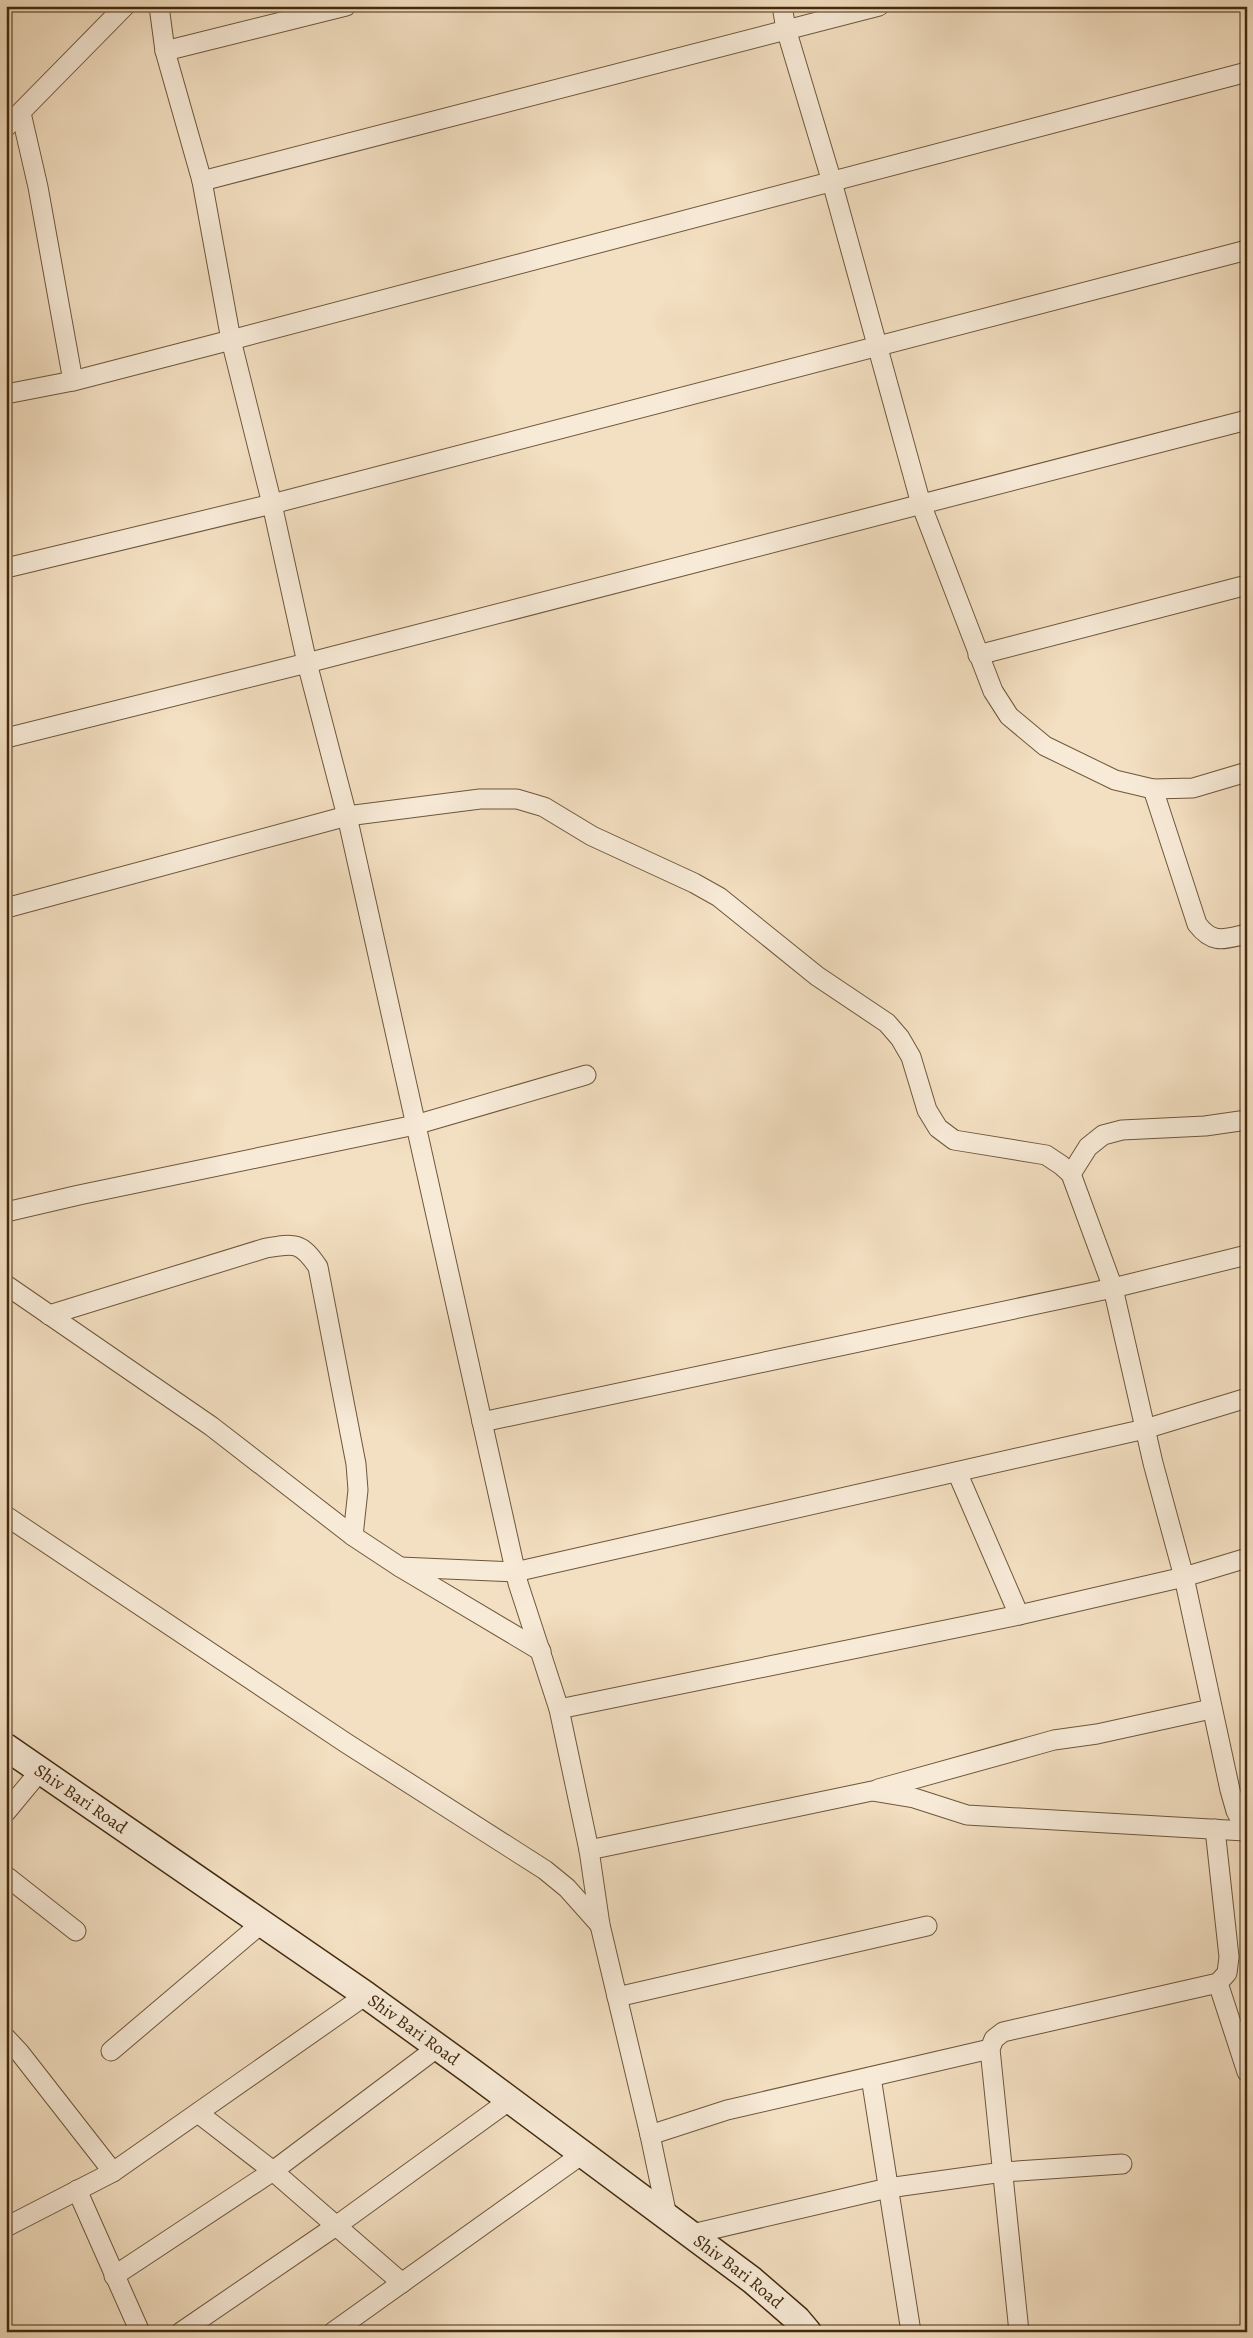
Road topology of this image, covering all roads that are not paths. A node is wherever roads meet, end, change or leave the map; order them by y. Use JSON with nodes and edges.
{"nodes":[{"id":1,"x":125,"y":6,"type":"edge"},
{"id":2,"x":159,"y":6,"type":"edge"},
{"id":3,"x":346,"y":6,"type":"edge"},
{"id":4,"x":782,"y":6,"type":"edge"},
{"id":5,"x":879,"y":6,"type":"edge"},
{"id":6,"x":786,"y":29,"type":"junction"},
{"id":7,"x":165,"y":51,"type":"junction"},
{"id":8,"x":1247,"y":72,"type":"edge"},
{"id":9,"x":21,"y":113,"type":"junction"},
{"id":10,"x":6,"y":127,"type":"edge"},
{"id":11,"x":202,"y":180,"type":"junction"},
{"id":12,"x":832,"y":182,"type":"junction"},
{"id":13,"x":1247,"y":250,"type":"edge"},
{"id":14,"x":231,"y":340,"type":"junction"},
{"id":15,"x":878,"y":345,"type":"junction"},
{"id":16,"x":73,"y":381,"type":"junction"},
{"id":17,"x":6,"y":394,"type":"edge"},
{"id":18,"x":1247,"y":420,"type":"edge"},
{"id":19,"x":272,"y":504,"type":"junction"},
{"id":20,"x":921,"y":504,"type":"junction"},
{"id":21,"x":6,"y":568,"type":"edge"},
{"id":22,"x":1247,"y":586,"type":"edge"},
{"id":23,"x":978,"y":655,"type":"junction"},
{"id":24,"x":307,"y":663,"type":"junction"},
{"id":25,"x":6,"y":738,"type":"edge"},
{"id":26,"x":1247,"y":772,"type":"edge"},
{"id":27,"x":1153,"y":789,"type":"junction"},
{"id":28,"x":347,"y":816,"type":"junction"},
{"id":29,"x":6,"y":908,"type":"edge"},
{"id":30,"x":1247,"y":934,"type":"edge"},
{"id":31,"x":586,"y":1075,"type":"dead end"},
{"id":32,"x":1247,"y":1120,"type":"edge"},
{"id":33,"x":415,"y":1125,"type":"junction"},
{"id":34,"x":1071,"y":1174,"type":"junction"},
{"id":35,"x":6,"y":1212,"type":"edge"},
{"id":36,"x":1247,"y":1255,"type":"edge"},
{"id":37,"x":6,"y":1285,"type":"edge"},
{"id":38,"x":1113,"y":1288,"type":"junction"},
{"id":39,"x":50,"y":1315,"type":"junction"},
{"id":40,"x":1247,"y":1398,"type":"edge"},
{"id":41,"x":482,"y":1422,"type":"junction"},
{"id":42,"x":1145,"y":1430,"type":"junction"},
{"id":43,"x":957,"y":1472,"type":"junction"},
{"id":44,"x":6,"y":1516,"type":"edge"},
{"id":45,"x":353,"y":1536,"type":"junction"},
{"id":46,"x":1247,"y":1558,"type":"edge"},
{"id":47,"x":400,"y":1567,"type":"junction"},
{"id":48,"x":515,"y":1572,"type":"junction"},
{"id":49,"x":1184,"y":1578,"type":"junction"},
{"id":50,"x":1019,"y":1615,"type":"junction"},
{"id":51,"x":541,"y":1651,"type":"junction"},
{"id":52,"x":559,"y":1709,"type":"junction"},
{"id":53,"x":1211,"y":1709,"type":"junction"},
{"id":54,"x":6,"y":1747,"type":"edge"},
{"id":55,"x":40,"y":1772,"type":"junction"},
{"id":56,"x":872,"y":1791,"type":"junction"},
{"id":57,"x":6,"y":1812,"type":"edge"},
{"id":58,"x":1215,"y":1829,"type":"junction"},
{"id":59,"x":1246,"y":1831,"type":"edge"},
{"id":60,"x":589,"y":1850,"type":"junction"},
{"id":61,"x":6,"y":1876,"type":"edge"},
{"id":62,"x":262,"y":1924,"type":"junction"},
{"id":63,"x":600,"y":1926,"type":"junction"},
{"id":64,"x":927,"y":1926,"type":"dead end"},
{"id":65,"x":76,"y":1931,"type":"dead end"},
{"id":66,"x":1218,"y":1983,"type":"junction"},
{"id":67,"x":366,"y":1995,"type":"junction"},
{"id":68,"x":617,"y":1997,"type":"junction"},
{"id":69,"x":6,"y":2038,"type":"edge"},
{"id":70,"x":438,"y":2047,"type":"junction"},
{"id":71,"x":990,"y":2049,"type":"junction"},
{"id":72,"x":111,"y":2051,"type":"dead end"},
{"id":73,"x":1247,"y":2072,"type":"edge"},
{"id":74,"x":870,"y":2077,"type":"junction"},
{"id":75,"x":510,"y":2100,"type":"junction"},
{"id":76,"x":198,"y":2113,"type":"junction"},
{"id":77,"x":650,"y":2135,"type":"junction"},
{"id":78,"x":581,"y":2154,"type":"junction"},
{"id":79,"x":1122,"y":2164,"type":"dead end"},
{"id":80,"x":113,"y":2172,"type":"junction"},
{"id":81,"x":273,"y":2172,"type":"junction"},
{"id":82,"x":1003,"y":2172,"type":"junction"},
{"id":83,"x":888,"y":2188,"type":"junction"},
{"id":84,"x":77,"y":2190,"type":"junction"},
{"id":85,"x":668,"y":2216,"type":"junction"},
{"id":86,"x":336,"y":2226,"type":"junction"},
{"id":87,"x":7,"y":2227,"type":"edge"},
{"id":88,"x":692,"y":2234,"type":"junction"},
{"id":89,"x":114,"y":2276,"type":"junction"},
{"id":90,"x":402,"y":2283,"type":"junction"},
{"id":91,"x":140,"y":2332,"type":"edge"},
{"id":92,"x":181,"y":2332,"type":"edge"},
{"id":93,"x":333,"y":2332,"type":"edge"},
{"id":94,"x":808,"y":2332,"type":"edge"},
{"id":95,"x":911,"y":2332,"type":"edge"},
{"id":96,"x":1019,"y":2332,"type":"edge"}],
"edges":[{"from":1,"to":9,"type":"street"},
{"from":2,"to":7,"type":"street"},
{"from":3,"to":7,"type":"street"},
{"from":4,"to":6,"type":"street"},
{"from":5,"to":6,"type":"street"},
{"from":6,"to":11,"type":"street"},
{"from":6,"to":12,"type":"street"},
{"from":7,"to":11,"type":"street"},
{"from":8,"to":12,"type":"street"},
{"from":9,"to":10,"type":"street"},
{"from":9,"to":16,"type":"street"},
{"from":11,"to":14,"type":"street"},
{"from":12,"to":14,"type":"street"},
{"from":12,"to":15,"type":"street"},
{"from":13,"to":15,"type":"street"},
{"from":14,"to":16,"type":"street"},
{"from":14,"to":19,"type":"street"},
{"from":15,"to":19,"type":"street"},
{"from":15,"to":20,"type":"street"},
{"from":16,"to":17,"type":"street"},
{"from":18,"to":20,"type":"street"},
{"from":19,"to":21,"type":"street"},
{"from":19,"to":24,"type":"street"},
{"from":20,"to":23,"type":"street"},
{"from":20,"to":24,"type":"street"},
{"from":22,"to":23,"type":"street"},
{"from":23,"to":27,"type":"street"},
{"from":24,"to":25,"type":"street"},
{"from":24,"to":28,"type":"street"},
{"from":26,"to":27,"type":"street"},
{"from":27,"to":30,"type":"street"},
{"from":28,"to":29,"type":"street"},
{"from":28,"to":33,"type":"street"},
{"from":28,"to":34,"type":"street"},
{"from":31,"to":33,"type":"street"},
{"from":32,"to":34,"type":"street"},
{"from":33,"to":35,"type":"street"},
{"from":33,"to":41,"type":"street"},
{"from":34,"to":38,"type":"street"},
{"from":36,"to":38,"type":"street"},
{"from":37,"to":39,"type":"street"},
{"from":38,"to":41,"type":"street"},
{"from":38,"to":42,"type":"street"},
{"from":39,"to":45,"type":"street"},
{"from":39,"to":45,"type":"street"},
{"from":40,"to":42,"type":"street"},
{"from":41,"to":48,"type":"street"},
{"from":42,"to":43,"type":"street"},
{"from":42,"to":49,"type":"street"},
{"from":43,"to":48,"type":"street"},
{"from":43,"to":50,"type":"street"},
{"from":44,"to":63,"type":"street"},
{"from":45,"to":47,"type":"street"},
{"from":46,"to":49,"type":"street"},
{"from":47,"to":48,"type":"street"},
{"from":47,"to":51,"type":"street"},
{"from":48,"to":51,"type":"street"},
{"from":49,"to":50,"type":"street"},
{"from":49,"to":53,"type":"street"},
{"from":50,"to":52,"type":"street"},
{"from":51,"to":52,"type":"street"},
{"from":52,"to":60,"type":"street"},
{"from":53,"to":56,"type":"street"},
{"from":53,"to":59,"type":"street"},
{"from":54,"to":55,"type":"street","name":"Shiv Bari Road"},
{"from":55,"to":57,"type":"street"},
{"from":55,"to":62,"type":"street","name":"Shiv Bari Road"},
{"from":56,"to":58,"type":"street"},
{"from":56,"to":60,"type":"street"},
{"from":58,"to":59,"type":"street"},
{"from":58,"to":66,"type":"street"},
{"from":60,"to":63,"type":"street"},
{"from":61,"to":65,"type":"street"},
{"from":62,"to":67,"type":"street","name":"Shiv Bari Road"},
{"from":62,"to":72,"type":"street"},
{"from":63,"to":68,"type":"street"},
{"from":64,"to":68,"type":"street"},
{"from":66,"to":71,"type":"street"},
{"from":66,"to":73,"type":"street"},
{"from":67,"to":70,"type":"street","name":"Shiv Bari Road"},
{"from":67,"to":76,"type":"street"},
{"from":68,"to":77,"type":"street"},
{"from":69,"to":80,"type":"street"},
{"from":70,"to":75,"type":"street","name":"Shiv Bari Road"},
{"from":70,"to":81,"type":"street"},
{"from":71,"to":74,"type":"street"},
{"from":71,"to":82,"type":"street"},
{"from":74,"to":77,"type":"street"},
{"from":74,"to":83,"type":"street"},
{"from":75,"to":78,"type":"street","name":"Shiv Bari Road"},
{"from":75,"to":86,"type":"street"},
{"from":76,"to":80,"type":"street"},
{"from":76,"to":81,"type":"street"},
{"from":77,"to":85,"type":"street"},
{"from":78,"to":85,"type":"street","name":"Shiv Bari Road"},
{"from":78,"to":90,"type":"street"},
{"from":79,"to":82,"type":"street"},
{"from":80,"to":84,"type":"street"},
{"from":81,"to":86,"type":"street"},
{"from":81,"to":89,"type":"street"},
{"from":82,"to":83,"type":"street"},
{"from":82,"to":96,"type":"street"},
{"from":83,"to":88,"type":"street"},
{"from":83,"to":95,"type":"street"},
{"from":84,"to":87,"type":"street"},
{"from":84,"to":89,"type":"street"},
{"from":85,"to":88,"type":"street","name":"Shiv Bari Road"},
{"from":86,"to":90,"type":"street"},
{"from":86,"to":92,"type":"street"},
{"from":88,"to":94,"type":"street","name":"Shiv Bari Road"},
{"from":89,"to":91,"type":"street"},
{"from":90,"to":93,"type":"street"}]}
